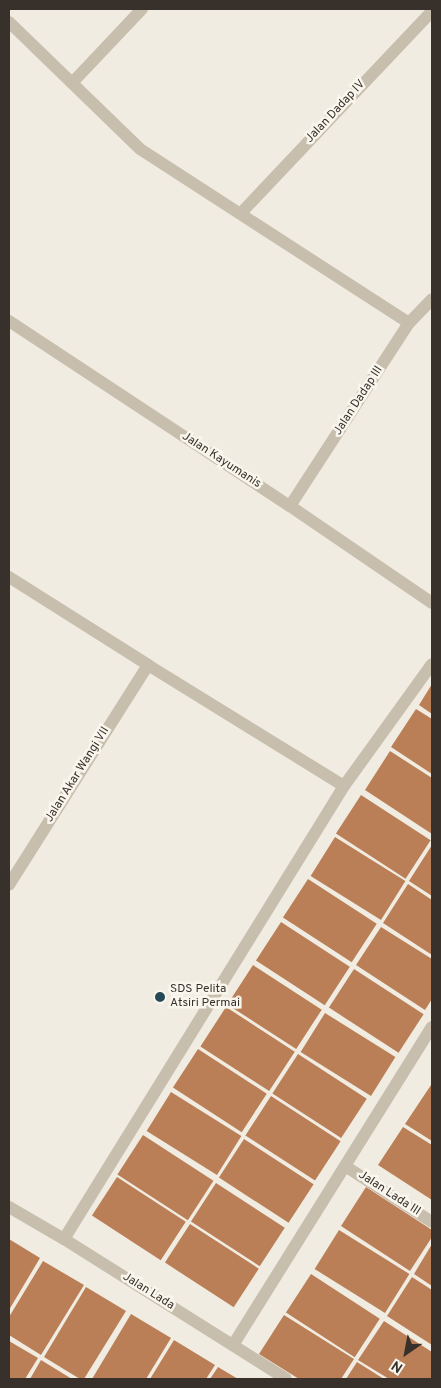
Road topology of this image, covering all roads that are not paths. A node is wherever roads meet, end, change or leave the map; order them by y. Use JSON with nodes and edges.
{"nodes":[{"id":1,"x":142,"y":9,"type":"edge"},
{"id":2,"x":432,"y":11,"type":"edge"},
{"id":3,"x":9,"y":22,"type":"edge"},
{"id":4,"x":72,"y":83,"type":"junction"},
{"id":5,"x":241,"y":213,"type":"junction"},
{"id":6,"x":432,"y":299,"type":"edge"},
{"id":7,"x":9,"y":321,"type":"edge"},
{"id":8,"x":409,"y":323,"type":"junction"},
{"id":9,"x":290,"y":506,"type":"junction"},
{"id":10,"x":9,"y":577,"type":"edge"},
{"id":11,"x":432,"y":603,"type":"edge"},
{"id":12,"x":148,"y":664,"type":"junction"},
{"id":13,"x":432,"y":664,"type":"edge"},
{"id":14,"x":344,"y":786,"type":"junction"},
{"id":15,"x":9,"y":885,"type":"edge"},
{"id":16,"x":432,"y":1027,"type":"edge"},
{"id":17,"x":345,"y":1166,"type":"junction"},
{"id":18,"x":9,"y":1207,"type":"edge"},
{"id":19,"x":432,"y":1222,"type":"edge"},
{"id":20,"x":64,"y":1239,"type":"junction"},
{"id":21,"x":233,"y":1345,"type":"junction"},
{"id":22,"x":286,"y":1379,"type":"edge"}],
"edges":[{"from":1,"to":4,"type":"street"},
{"from":2,"to":5,"type":"street","name":"Jalan Dadap IV"},
{"from":3,"to":4,"type":"street"},
{"from":4,"to":5,"type":"street"},
{"from":5,"to":8,"type":"street"},
{"from":6,"to":8,"type":"street","name":"Jalan Dadap III"},
{"from":7,"to":9,"type":"street","name":"Jalan Kayumanis"},
{"from":8,"to":9,"type":"street","name":"Jalan Dadap III"},
{"from":9,"to":11,"type":"street","name":"Jalan Kayumanis"},
{"from":10,"to":12,"type":"street"},
{"from":12,"to":14,"type":"street"},
{"from":12,"to":15,"type":"street","name":"Jalan Akar Wangi VII"},
{"from":13,"to":14,"type":"street"},
{"from":14,"to":20,"type":"street"},
{"from":16,"to":17,"type":"street"},
{"from":17,"to":19,"type":"street","name":"Jalan Lada III"},
{"from":17,"to":21,"type":"street"},
{"from":18,"to":20,"type":"street","name":"Jalan Lada"},
{"from":20,"to":21,"type":"street","name":"Jalan Lada"},
{"from":21,"to":22,"type":"street","name":"Jalan Lada"}]}
